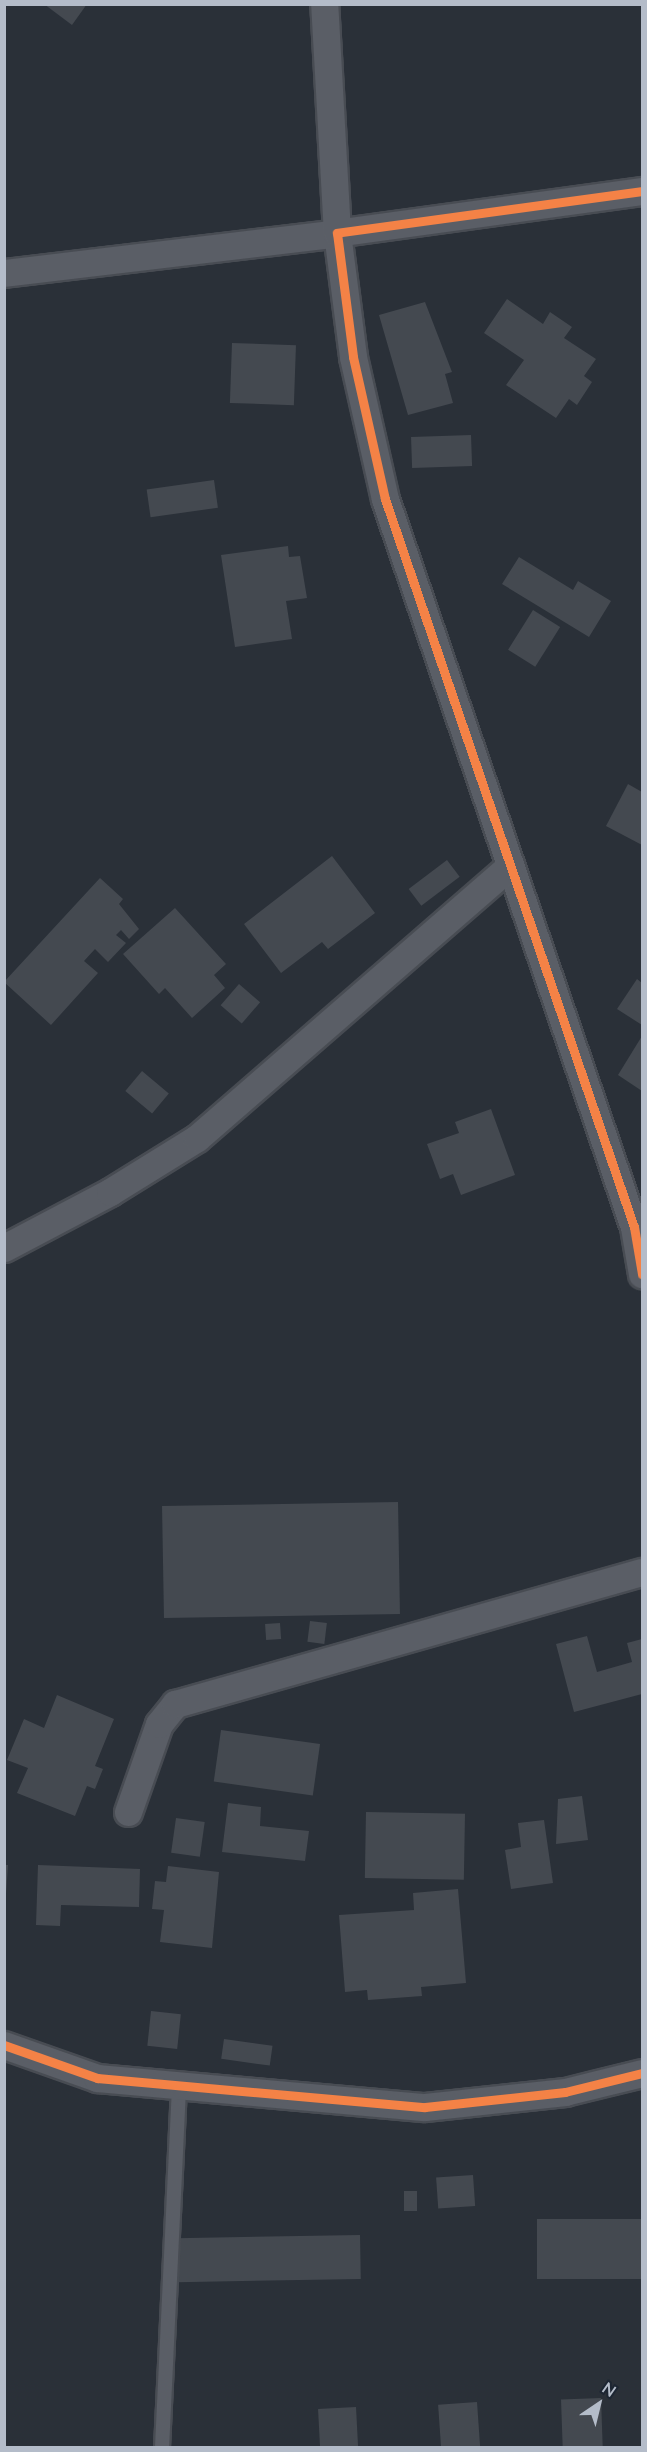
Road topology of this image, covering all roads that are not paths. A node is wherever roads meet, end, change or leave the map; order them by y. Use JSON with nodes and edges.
{"nodes":[{"id":1,"x":324,"y":4,"type":"edge"},
{"id":2,"x":642,"y":191,"type":"edge"},
{"id":3,"x":337,"y":233,"type":"junction"},
{"id":4,"x":4,"y":273,"type":"edge"},
{"id":5,"x":510,"y":866,"type":"junction"},
{"id":6,"x":4,"y":1248,"type":"edge"},
{"id":7,"x":642,"y":1274,"type":"edge"},
{"id":8,"x":642,"y":1572,"type":"edge"},
{"id":9,"x":128,"y":1812,"type":"dead end"},
{"id":10,"x":4,"y":2045,"type":"edge"},
{"id":11,"x":642,"y":2073,"type":"edge"},
{"id":12,"x":179,"y":2087,"type":"junction"},
{"id":13,"x":162,"y":2448,"type":"edge"}],
"edges":[{"from":1,"to":3,"type":"street"},
{"from":2,"to":3,"type":"street"},
{"from":3,"to":4,"type":"street"},
{"from":3,"to":5,"type":"street"},
{"from":5,"to":6,"type":"street"},
{"from":5,"to":7,"type":"street"},
{"from":8,"to":9,"type":"street"},
{"from":10,"to":12,"type":"street"},
{"from":11,"to":12,"type":"street"},
{"from":12,"to":13,"type":"lane"}]}
